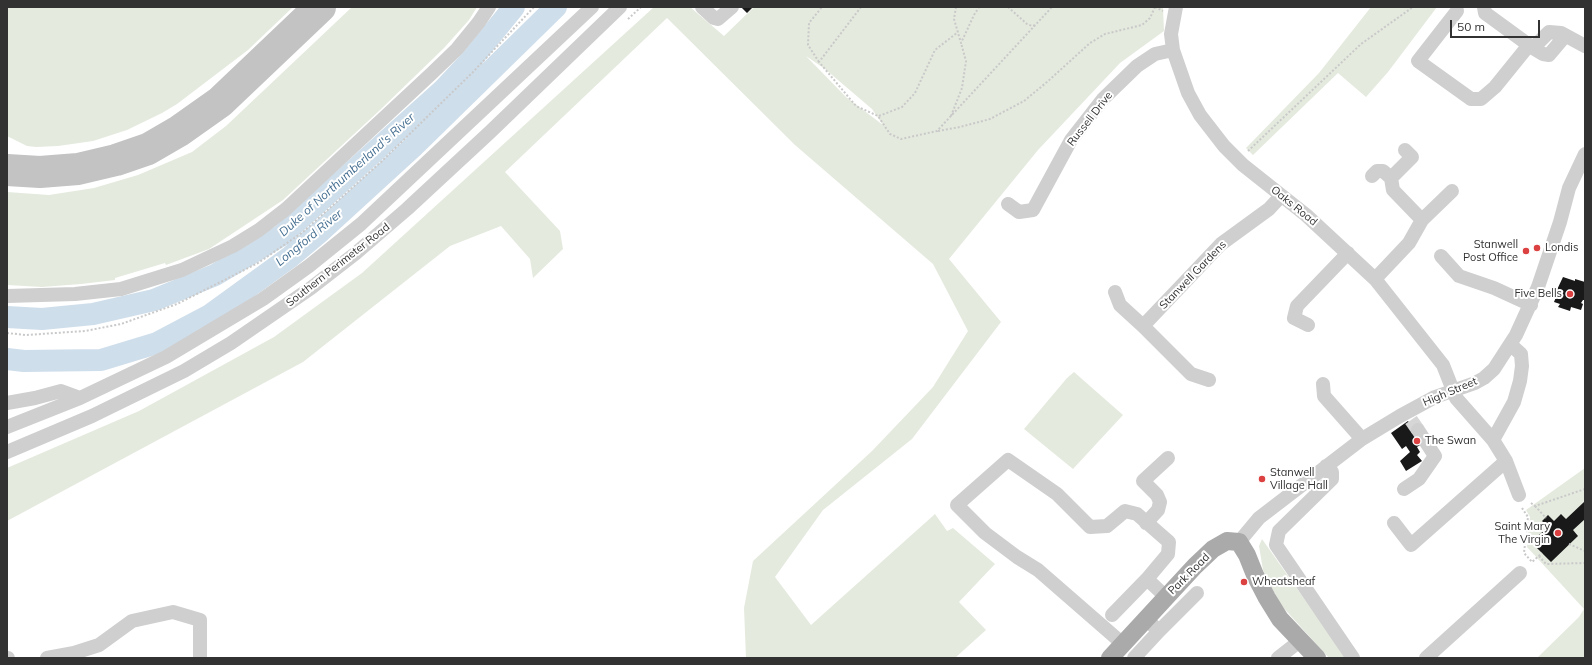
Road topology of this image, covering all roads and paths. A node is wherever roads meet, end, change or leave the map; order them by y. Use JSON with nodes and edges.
{"nodes":[{"id":1,"x":489,"y":7,"type":"edge"},
{"id":2,"x":592,"y":7,"type":"edge"},
{"id":3,"x":620,"y":7,"type":"edge"},
{"id":4,"x":702,"y":7,"type":"edge"},
{"id":5,"x":732,"y":7,"type":"edge"},
{"id":6,"x":822,"y":7,"type":"edge"},
{"id":7,"x":861,"y":7,"type":"edge"},
{"id":8,"x":956,"y":7,"type":"edge"},
{"id":9,"x":979,"y":7,"type":"edge"},
{"id":10,"x":1008,"y":7,"type":"edge"},
{"id":11,"x":1052,"y":7,"type":"edge"},
{"id":12,"x":1155,"y":7,"type":"edge"},
{"id":13,"x":1176,"y":7,"type":"edge"},
{"id":14,"x":1412,"y":7,"type":"edge"},
{"id":15,"x":1484,"y":7,"type":"edge"},
{"id":16,"x":1457,"y":11,"type":"dead end"},
{"id":17,"x":1039,"y":22,"type":"junction"},
{"id":18,"x":958,"y":32,"type":"junction"},
{"id":19,"x":962,"y":43,"type":"junction"},
{"id":20,"x":1531,"y":46,"type":"junction"},
{"id":21,"x":1585,"y":46,"type":"edge"},
{"id":22,"x":1174,"y":50,"type":"junction"},
{"id":23,"x":819,"y":62,"type":"junction"},
{"id":24,"x":878,"y":116,"type":"junction"},
{"id":25,"x":950,"y":118,"type":"junction"},
{"id":26,"x":937,"y":131,"type":"junction"},
{"id":27,"x":1405,"y":150,"type":"dead end"},
{"id":28,"x":1585,"y":154,"type":"edge"},
{"id":29,"x":1238,"y":160,"type":"junction"},
{"id":30,"x":1372,"y":176,"type":"dead end"},
{"id":31,"x":1392,"y":184,"type":"junction"},
{"id":32,"x":1452,"y":191,"type":"dead end"},
{"id":33,"x":1281,"y":196,"type":"junction"},
{"id":34,"x":1008,"y":204,"type":"dead end"},
{"id":35,"x":1422,"y":220,"type":"junction"},
{"id":36,"x":1348,"y":253,"type":"junction"},
{"id":37,"x":1441,"y":256,"type":"dead end"},
{"id":38,"x":1375,"y":279,"type":"junction"},
{"id":39,"x":1115,"y":292,"type":"dead end"},
{"id":40,"x":7,"y":296,"type":"edge"},
{"id":41,"x":1531,"y":305,"type":"junction"},
{"id":42,"x":1308,"y":325,"type":"dead end"},
{"id":43,"x":1143,"y":326,"type":"junction"},
{"id":44,"x":1511,"y":345,"type":"junction"},
{"id":45,"x":1209,"y":380,"type":"dead end"},
{"id":46,"x":1323,"y":384,"type":"dead end"},
{"id":47,"x":1453,"y":390,"type":"junction"},
{"id":48,"x":80,"y":398,"type":"junction"},
{"id":49,"x":7,"y":403,"type":"edge"},
{"id":50,"x":1411,"y":421,"type":"junction"},
{"id":51,"x":7,"y":427,"type":"edge"},
{"id":52,"x":1362,"y":439,"type":"junction"},
{"id":53,"x":1493,"y":440,"type":"junction"},
{"id":54,"x":7,"y":452,"type":"edge"},
{"id":55,"x":1168,"y":458,"type":"dead end"},
{"id":56,"x":1506,"y":461,"type":"junction"},
{"id":57,"x":1326,"y":466,"type":"junction"},
{"id":58,"x":1404,"y":489,"type":"dead end"},
{"id":59,"x":1585,"y":490,"type":"edge"},
{"id":60,"x":1521,"y":501,"type":"joint"},
{"id":61,"x":1531,"y":503,"type":"dead end"},
{"id":62,"x":1535,"y":506,"type":"junction"},
{"id":63,"x":1546,"y":518,"type":"dead end"},
{"id":64,"x":1146,"y":523,"type":"junction"},
{"id":65,"x":1394,"y":523,"type":"dead end"},
{"id":66,"x":1239,"y":542,"type":"junction"},
{"id":67,"x":1569,"y":544,"type":"dead end"},
{"id":68,"x":1585,"y":551,"type":"edge"},
{"id":69,"x":1542,"y":553,"type":"dead end"},
{"id":70,"x":1539,"y":556,"type":"junction"},
{"id":71,"x":1585,"y":563,"type":"edge"},
{"id":72,"x":1520,"y":573,"type":"dead end"},
{"id":73,"x":1147,"y":579,"type":"junction"},
{"id":74,"x":1197,"y":593,"type":"dead end"},
{"id":75,"x":1166,"y":597,"type":"junction"},
{"id":76,"x":1112,"y":615,"type":"dead end"},
{"id":77,"x":1152,"y":625,"type":"junction"},
{"id":78,"x":1301,"y":640,"type":"junction"},
{"id":79,"x":1128,"y":651,"type":"edge"},
{"id":80,"x":47,"y":658,"type":"edge"},
{"id":81,"x":200,"y":658,"type":"edge"},
{"id":82,"x":1110,"y":658,"type":"edge"},
{"id":83,"x":1278,"y":658,"type":"edge"},
{"id":84,"x":1317,"y":658,"type":"edge"},
{"id":85,"x":1353,"y":658,"type":"edge"},
{"id":86,"x":1426,"y":658,"type":"edge"}],
"edges":[{"from":1,"to":40,"type":"street"},
{"from":2,"to":48,"type":"street","name":"Southern Perimeter Road"},
{"from":3,"to":54,"type":"street","name":"Southern Perimeter Road"},
{"from":4,"to":5,"type":"street"},
{"from":6,"to":23,"type":"path"},
{"from":7,"to":23,"type":"path"},
{"from":8,"to":18,"type":"path"},
{"from":9,"to":19,"type":"path"},
{"from":10,"to":17,"type":"path"},
{"from":11,"to":17,"type":"path"},
{"from":12,"to":26,"type":"path"},
{"from":13,"to":22,"type":"street","name":"Oaks Road"},
{"from":14,"to":29,"type":"path"},
{"from":15,"to":20,"type":"street"},
{"from":16,"to":20,"type":"street"},
{"from":17,"to":25,"type":"path"},
{"from":18,"to":19,"type":"path"},
{"from":18,"to":24,"type":"path"},
{"from":19,"to":25,"type":"path"},
{"from":20,"to":21,"type":"street"},
{"from":22,"to":29,"type":"street","name":"Oaks Road"},
{"from":22,"to":34,"type":"street","name":"Russell Drive"},
{"from":23,"to":24,"type":"path"},
{"from":24,"to":26,"type":"path"},
{"from":25,"to":26,"type":"path"},
{"from":27,"to":31,"type":"street"},
{"from":28,"to":41,"type":"street","name":"High Street"},
{"from":29,"to":33,"type":"street","name":"Oaks Road"},
{"from":30,"to":31,"type":"street"},
{"from":31,"to":35,"type":"street"},
{"from":32,"to":35,"type":"street"},
{"from":33,"to":36,"type":"street","name":"Oaks Road"},
{"from":33,"to":43,"type":"street","name":"Stanwell Gardens"},
{"from":35,"to":38,"type":"street"},
{"from":36,"to":38,"type":"street","name":"Oaks Road"},
{"from":36,"to":42,"type":"street"},
{"from":37,"to":41,"type":"street"},
{"from":38,"to":47,"type":"street","name":"Oaks Road"},
{"from":39,"to":43,"type":"street"},
{"from":41,"to":44,"type":"street","name":"High Street"},
{"from":43,"to":45,"type":"street"},
{"from":44,"to":47,"type":"street","name":"High Street"},
{"from":44,"to":53,"type":"street"},
{"from":46,"to":52,"type":"street"},
{"from":47,"to":50,"type":"street","name":"High Street"},
{"from":47,"to":53,"type":"street","name":"Oaks Road"},
{"from":48,"to":49,"type":"street"},
{"from":48,"to":51,"type":"street","name":"Southern Perimeter Road"},
{"from":50,"to":52,"type":"street","name":"High Street"},
{"from":50,"to":58,"type":"street"},
{"from":52,"to":57,"type":"street","name":"High Street"},
{"from":53,"to":56,"type":"street","name":"Oaks Road"},
{"from":55,"to":64,"type":"street"},
{"from":56,"to":60,"type":"street","name":"Oaks Road"},
{"from":56,"to":65,"type":"street"},
{"from":57,"to":66,"type":"street","name":"High Street"},
{"from":57,"to":85,"type":"street"},
{"from":59,"to":62,"type":"path"},
{"from":60,"to":70,"type":"path"},
{"from":61,"to":62,"type":"path"},
{"from":62,"to":63,"type":"path"},
{"from":64,"to":73,"type":"street"},
{"from":64,"to":79,"type":"street"},
{"from":66,"to":75,"type":"main road","name":"Park Road"},
{"from":66,"to":78,"type":"main road"},
{"from":67,"to":68,"type":"path"},
{"from":69,"to":70,"type":"path"},
{"from":70,"to":71,"type":"path"},
{"from":72,"to":86,"type":"street"},
{"from":73,"to":75,"type":"street"},
{"from":73,"to":76,"type":"street"},
{"from":74,"to":77,"type":"street"},
{"from":75,"to":77,"type":"main road","name":"Park Road"},
{"from":77,"to":79,"type":"main road","name":"Park Road"},
{"from":78,"to":83,"type":"street"},
{"from":78,"to":84,"type":"main road"},
{"from":79,"to":82,"type":"main road","name":"Park Road"},
{"from":80,"to":81,"type":"street"}]}
